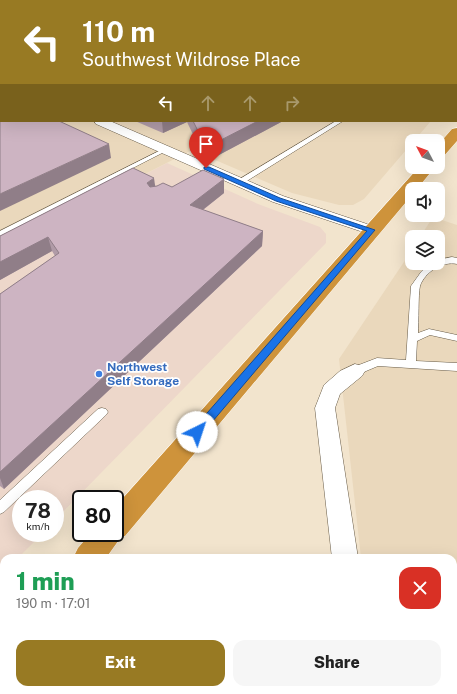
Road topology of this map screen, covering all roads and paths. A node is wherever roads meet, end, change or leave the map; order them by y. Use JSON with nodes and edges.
{"nodes":[{"id":1,"x":102,"y":122,"type":"edge"},
{"id":2,"x":338,"y":122,"type":"edge"},
{"id":3,"x":457,"y":132,"type":"edge"},
{"id":4,"x":445,"y":146,"type":"edge"},
{"id":5,"x":166,"y":150,"type":"junction"},
{"id":6,"x":420,"y":174,"type":"edge"},
{"id":7,"x":239,"y":182,"type":"junction"},
{"id":8,"x":371,"y":230,"type":"junction"},
{"id":9,"x":0,"y":234,"type":"edge"},
{"id":10,"x":457,"y":261,"type":"edge"},
{"id":11,"x":445,"y":262,"type":"edge"},
{"id":12,"x":428,"y":270,"type":"edge"},
{"id":13,"x":457,"y":338,"type":"edge"},
{"id":14,"x":412,"y":340,"type":"junction"},
{"id":15,"x":411,"y":364,"type":"junction"},
{"id":16,"x":457,"y":367,"type":"edge"},
{"id":17,"x":355,"y":372,"type":"joint"},
{"id":18,"x":102,"y":412,"type":"dead end"},
{"id":19,"x":0,"y":508,"type":"edge"},
{"id":20,"x":124,"y":516,"type":"edge"},
{"id":21,"x":101,"y":542,"type":"edge"},
{"id":22,"x":91,"y":554,"type":"edge"},
{"id":23,"x":344,"y":554,"type":"edge"}],
"edges":[{"from":1,"to":5,"type":"street"},
{"from":2,"to":7,"type":"lane"},
{"from":3,"to":4,"type":"highway"},
{"from":5,"to":7,"type":"street"},
{"from":5,"to":9,"type":"lane"},
{"from":6,"to":8,"type":"highway"},
{"from":7,"to":8,"type":"street"},
{"from":8,"to":20,"type":"highway"},
{"from":10,"to":11,"type":"lane"},
{"from":12,"to":14,"type":"lane"},
{"from":13,"to":14,"type":"lane"},
{"from":14,"to":15,"type":"lane"},
{"from":15,"to":16,"type":"lane"},
{"from":15,"to":17,"type":"lane"},
{"from":17,"to":23,"type":"street"},
{"from":18,"to":19,"type":"lane"},
{"from":21,"to":22,"type":"highway"}]}
